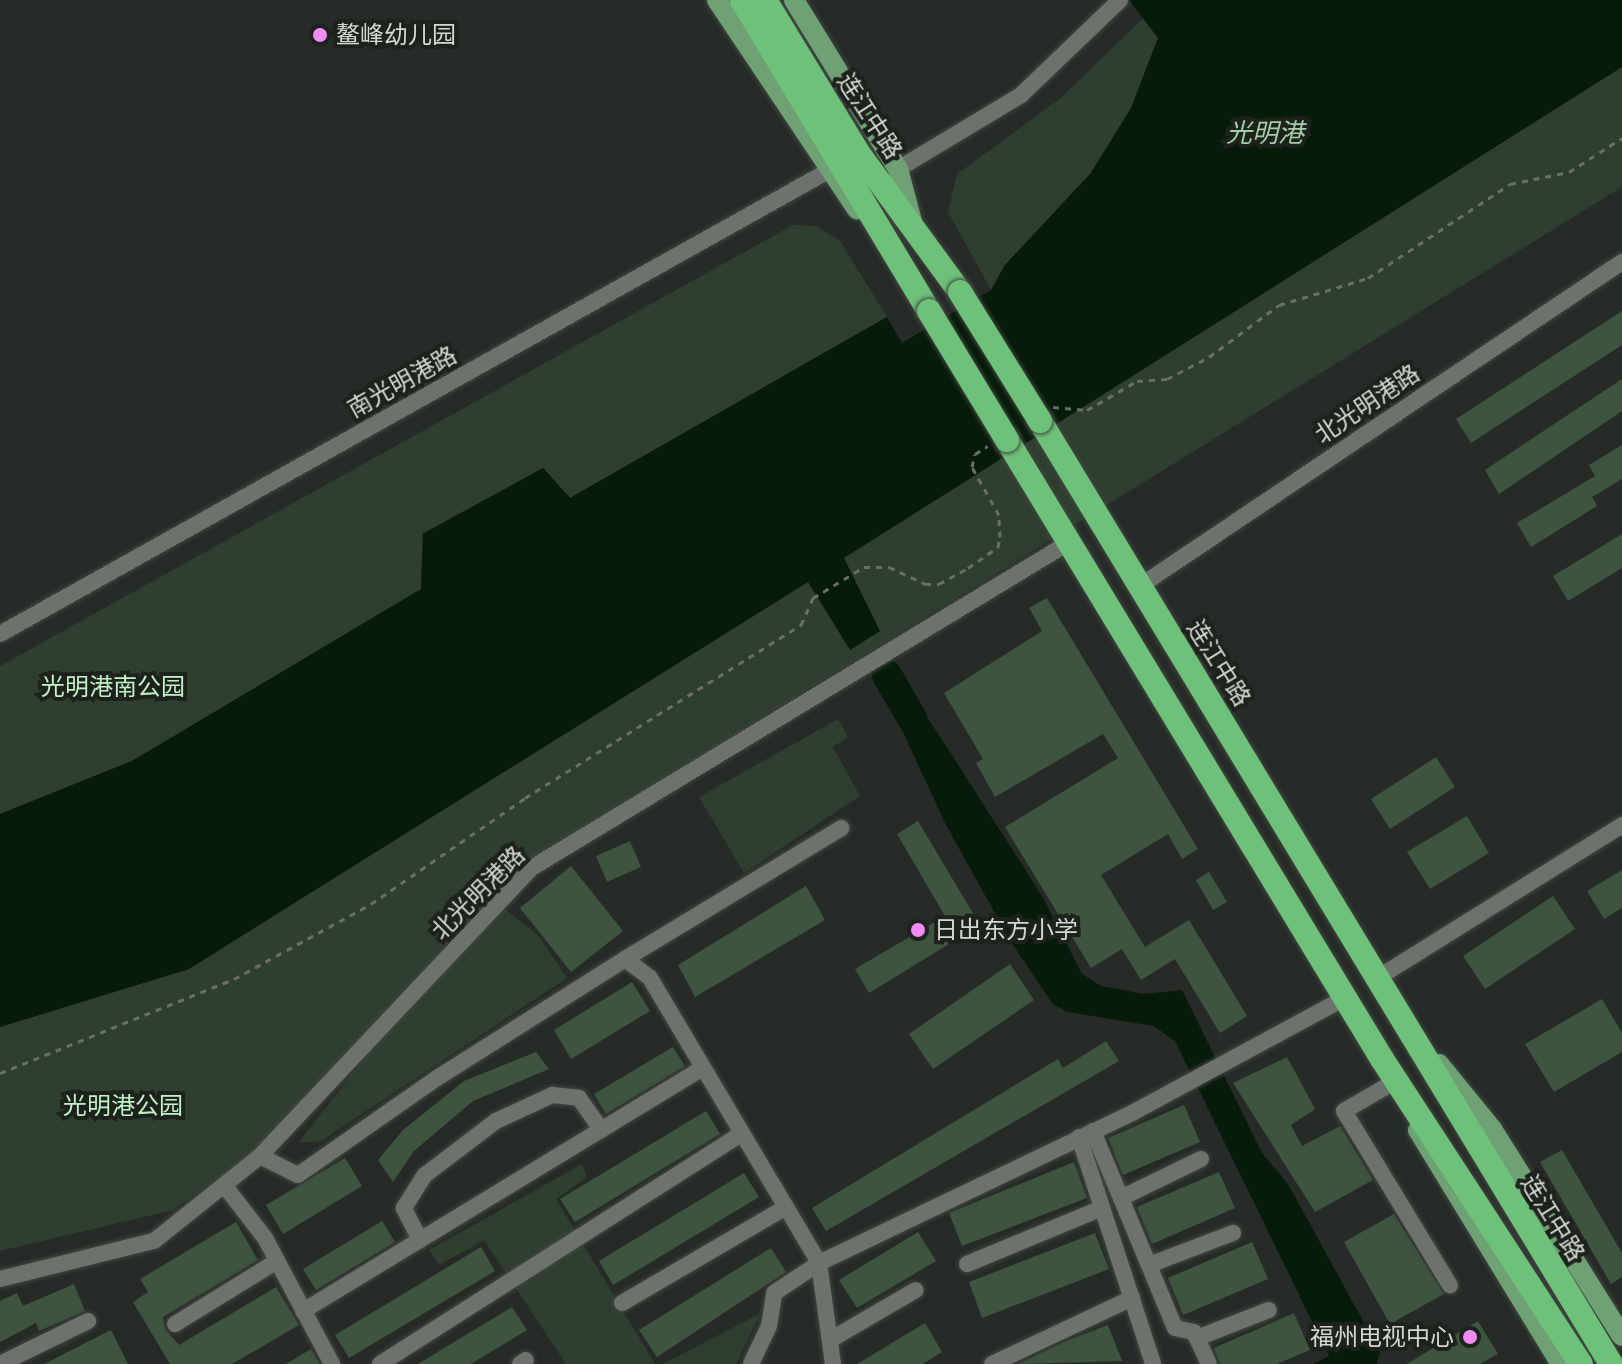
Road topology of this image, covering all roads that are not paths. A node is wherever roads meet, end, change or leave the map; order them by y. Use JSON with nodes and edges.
{"nodes":[{"id":1,"x":717,"y":0,"type":"edge"},
{"id":2,"x":742,"y":0,"type":"edge"},
{"id":3,"x":765,"y":0,"type":"edge"},
{"id":4,"x":794,"y":0,"type":"edge"},
{"id":5,"x":1120,"y":0,"type":"edge"},
{"id":6,"x":843,"y":164,"type":"junction"},
{"id":7,"x":898,"y":169,"type":"junction"},
{"id":8,"x":914,"y":228,"type":"junction"},
{"id":9,"x":1622,"y":262,"type":"edge"},
{"id":10,"x":1068,"y":543,"type":"junction"},
{"id":11,"x":1140,"y":586,"type":"junction"},
{"id":12,"x":0,"y":634,"type":"edge"},
{"id":13,"x":1622,"y":825,"type":"edge"},
{"id":14,"x":841,"y":828,"type":"dead end"},
{"id":15,"x":625,"y":959,"type":"junction"},
{"id":16,"x":1379,"y":977,"type":"junction"},
{"id":17,"x":1345,"y":998,"type":"junction"},
{"id":18,"x":1417,"y":1037,"type":"junction"},
{"id":19,"x":1382,"y":1059,"type":"junction"},
{"id":20,"x":703,"y":1068,"type":"junction"},
{"id":21,"x":1394,"y":1082,"type":"junction"},
{"id":22,"x":601,"y":1130,"type":"junction"},
{"id":23,"x":742,"y":1133,"type":"junction"},
{"id":24,"x":1086,"y":1134,"type":"junction"},
{"id":25,"x":260,"y":1156,"type":"junction"},
{"id":26,"x":1201,"y":1159,"type":"dead end"},
{"id":27,"x":224,"y":1185,"type":"junction"},
{"id":28,"x":1121,"y":1198,"type":"junction"},
{"id":29,"x":786,"y":1207,"type":"junction"},
{"id":30,"x":1102,"y":1208,"type":"junction"},
{"id":31,"x":1233,"y":1233,"type":"dead end"},
{"id":32,"x":420,"y":1240,"type":"junction"},
{"id":33,"x":277,"y":1261,"type":"junction"},
{"id":34,"x":819,"y":1263,"type":"junction"},
{"id":35,"x":967,"y":1264,"type":"dead end"},
{"id":36,"x":1149,"y":1265,"type":"junction"},
{"id":37,"x":0,"y":1279,"type":"edge"},
{"id":38,"x":1450,"y":1285,"type":"dead end"},
{"id":39,"x":916,"y":1290,"type":"dead end"},
{"id":40,"x":1132,"y":1298,"type":"junction"},
{"id":41,"x":622,"y":1303,"type":"dead end"},
{"id":42,"x":1269,"y":1310,"type":"dead end"},
{"id":43,"x":303,"y":1311,"type":"junction"},
{"id":44,"x":88,"y":1321,"type":"dead end"},
{"id":45,"x":175,"y":1324,"type":"dead end"},
{"id":46,"x":1622,"y":1336,"type":"edge"},
{"id":47,"x":1197,"y":1338,"type":"junction"},
{"id":48,"x":830,"y":1340,"type":"junction"},
{"id":49,"x":0,"y":1364,"type":"edge"},
{"id":50,"x":332,"y":1364,"type":"edge"},
{"id":51,"x":380,"y":1364,"type":"edge"},
{"id":52,"x":751,"y":1364,"type":"edge"},
{"id":53,"x":833,"y":1364,"type":"edge"},
{"id":54,"x":992,"y":1364,"type":"edge"},
{"id":55,"x":1153,"y":1364,"type":"edge"},
{"id":56,"x":1209,"y":1364,"type":"edge"},
{"id":57,"x":1561,"y":1364,"type":"edge"},
{"id":58,"x":1581,"y":1364,"type":"edge"},
{"id":59,"x":1611,"y":1364,"type":"edge"}],
"edges":[{"from":1,"to":6,"type":"main road"},
{"from":2,"to":6,"type":"highway","name":"连江中路"},
{"from":3,"to":6,"type":"highway","name":"连江中路"},
{"from":4,"to":7,"type":"main road"},
{"from":5,"to":7,"type":"street"},
{"from":6,"to":8,"type":"highway","name":"连江中路"},
{"from":6,"to":10,"type":"highway","name":"连江中路","bridge":true},
{"from":6,"to":12,"type":"street","name":"南光明港路"},
{"from":7,"to":8,"type":"main road"},
{"from":8,"to":11,"type":"highway","name":"连江中路","bridge":true},
{"from":9,"to":11,"type":"street","name":"北光明港路"},
{"from":10,"to":17,"type":"highway","name":"连江中路"},
{"from":10,"to":25,"type":"street","name":"北光明港路"},
{"from":11,"to":16,"type":"highway","name":"连江中路"},
{"from":13,"to":16,"type":"street"},
{"from":14,"to":15,"type":"street"},
{"from":15,"to":20,"type":"street"},
{"from":15,"to":25,"type":"street"},
{"from":16,"to":18,"type":"highway","name":"连江中路"},
{"from":17,"to":19,"type":"highway","name":"连江中路"},
{"from":17,"to":24,"type":"street"},
{"from":18,"to":46,"type":"main road"},
{"from":18,"to":59,"type":"highway","name":"连江中路"},
{"from":19,"to":21,"type":"main road"},
{"from":19,"to":58,"type":"highway","name":"连江中路"},
{"from":20,"to":22,"type":"street"},
{"from":20,"to":23,"type":"street"},
{"from":21,"to":38,"type":"street"},
{"from":21,"to":57,"type":"main road"},
{"from":22,"to":32,"type":"street"},
{"from":22,"to":32,"type":"street"},
{"from":23,"to":29,"type":"street"},
{"from":23,"to":51,"type":"street"},
{"from":24,"to":28,"type":"street"},
{"from":24,"to":30,"type":"street"},
{"from":24,"to":34,"type":"street"},
{"from":25,"to":27,"type":"street","name":"北光明港路"},
{"from":26,"to":28,"type":"street"},
{"from":27,"to":33,"type":"street"},
{"from":27,"to":37,"type":"street","name":"北光明港路"},
{"from":28,"to":36,"type":"street"},
{"from":29,"to":34,"type":"street"},
{"from":29,"to":41,"type":"street"},
{"from":30,"to":35,"type":"street"},
{"from":30,"to":40,"type":"street"},
{"from":31,"to":36,"type":"street"},
{"from":32,"to":43,"type":"street"},
{"from":33,"to":43,"type":"street"},
{"from":33,"to":45,"type":"street"},
{"from":34,"to":48,"type":"street"},
{"from":34,"to":52,"type":"street"},
{"from":36,"to":47,"type":"street"},
{"from":39,"to":48,"type":"street"},
{"from":40,"to":54,"type":"street"},
{"from":40,"to":55,"type":"street"},
{"from":42,"to":47,"type":"street"},
{"from":43,"to":50,"type":"street"},
{"from":44,"to":49,"type":"street"},
{"from":47,"to":56,"type":"street"},
{"from":48,"to":53,"type":"street"}]}
